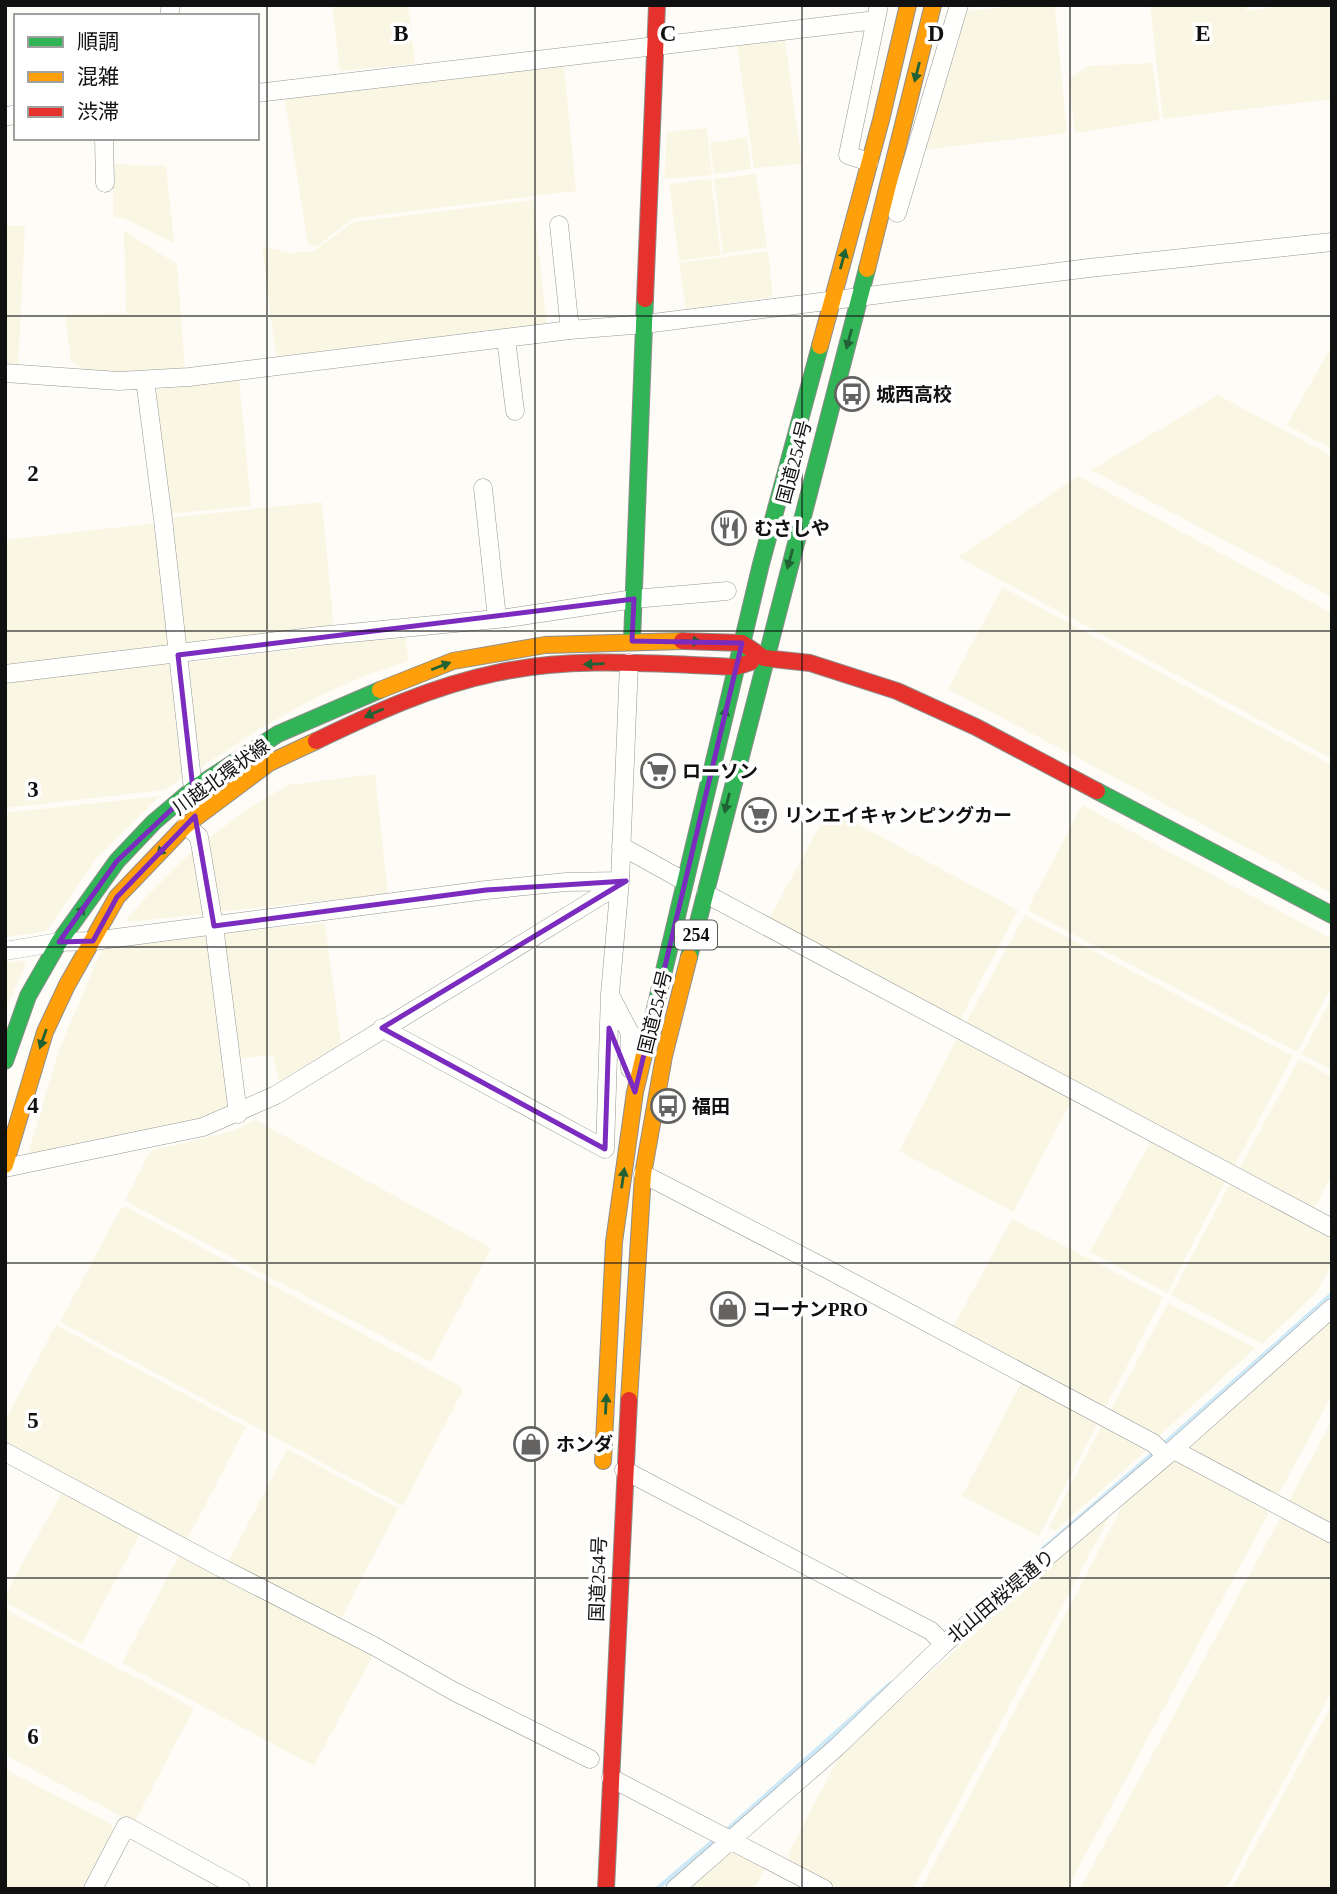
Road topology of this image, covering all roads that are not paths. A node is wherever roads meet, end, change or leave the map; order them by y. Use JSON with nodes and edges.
{"nodes":[{"id":1,"x":657,"y":5,"type":"edge"},
{"id":2,"x":908,"y":5,"type":"edge"},
{"id":3,"x":933,"y":5,"type":"edge"},
{"id":4,"x":964,"y":6,"type":"edge"},
{"id":5,"x":877,"y":13,"type":"edge"},
{"id":6,"x":656,"y":47,"type":"junction"},
{"id":7,"x":259,"y":93,"type":"edge"},
{"id":8,"x":104,"y":140,"type":"edge"},
{"id":9,"x":869,"y":162,"type":"junction"},
{"id":10,"x":105,"y":183,"type":"dead end"},
{"id":11,"x":559,"y":225,"type":"dead end"},
{"id":12,"x":1332,"y":242,"type":"edge"},
{"id":13,"x":867,"y":295,"type":"junction"},
{"id":14,"x":832,"y":299,"type":"junction"},
{"id":15,"x":645,"y":324,"type":"junction"},
{"id":16,"x":570,"y":330,"type":"junction"},
{"id":17,"x":506,"y":339,"type":"junction"},
{"id":18,"x":5,"y":373,"type":"edge"},
{"id":19,"x":145,"y":380,"type":"junction"},
{"id":20,"x":515,"y":411,"type":"dead end"},
{"id":21,"x":483,"y":488,"type":"dead end"},
{"id":22,"x":727,"y":591,"type":"dead end"},
{"id":23,"x":634,"y":598,"type":"junction"},
{"id":24,"x":497,"y":618,"type":"junction"},
{"id":25,"x":632,"y":641,"type":"junction"},
{"id":26,"x":742,"y":643,"type":"junction"},
{"id":27,"x":178,"y":655,"type":"junction"},
{"id":28,"x":764,"y":658,"type":"junction"},
{"id":29,"x":629,"y":663,"type":"junction"},
{"id":30,"x":736,"y":667,"type":"junction"},
{"id":31,"x":5,"y":674,"type":"edge"},
{"id":32,"x":193,"y":789,"type":"junction"},
{"id":33,"x":186,"y":825,"type":"junction"},
{"id":34,"x":621,"y":846,"type":"junction"},
{"id":35,"x":620,"y":881,"type":"junction"},
{"id":36,"x":684,"y":881,"type":"junction"},
{"id":37,"x":706,"y":894,"type":"junction"},
{"id":38,"x":1332,"y":915,"type":"edge"},
{"id":39,"x":214,"y":926,"type":"junction"},
{"id":40,"x":93,"y":941,"type":"junction"},
{"id":41,"x":59,"y":942,"type":"junction"},
{"id":42,"x":5,"y":951,"type":"edge"},
{"id":43,"x":610,"y":994,"type":"junction"},
{"id":44,"x":382,"y":1028,"type":"junction"},
{"id":45,"x":5,"y":1061,"type":"edge"},
{"id":46,"x":635,"y":1092,"type":"junction"},
{"id":47,"x":238,"y":1114,"type":"junction"},
{"id":48,"x":5,"y":1167,"type":"edge"},
{"id":49,"x":643,"y":1174,"type":"junction"},
{"id":50,"x":1332,"y":1228,"type":"edge"},
{"id":51,"x":1332,"y":1308,"type":"edge"},
{"id":52,"x":5,"y":1452,"type":"edge"},
{"id":53,"x":1170,"y":1453,"type":"junction"},
{"id":54,"x":603,"y":1470,"type":"dead end"},
{"id":55,"x":624,"y":1470,"type":"junction"},
{"id":56,"x":1332,"y":1534,"type":"edge"},
{"id":57,"x":944,"y":1644,"type":"junction"},
{"id":58,"x":590,"y":1759,"type":"dead end"},
{"id":59,"x":611,"y":1778,"type":"junction"},
{"id":60,"x":733,"y":1839,"type":"junction"},
{"id":61,"x":93,"y":1889,"type":"edge"},
{"id":62,"x":241,"y":1889,"type":"edge"},
{"id":63,"x":606,"y":1889,"type":"edge"},
{"id":64,"x":675,"y":1889,"type":"edge"},
{"id":65,"x":824,"y":1889,"type":"edge"}],
"edges":[{"from":1,"to":6,"type":"main road"},
{"from":2,"to":9,"type":"main road","name":"国道254号","number":"254"},
{"from":3,"to":13,"type":"main road","name":"国道254号","number":"254","one_way":true},
{"from":4,"to":13,"type":"street"},
{"from":5,"to":6,"type":"street"},
{"from":5,"to":9,"type":"street"},
{"from":6,"to":7,"type":"street"},
{"from":6,"to":15,"type":"main road"},
{"from":8,"to":10,"type":"street"},
{"from":14,"to":9,"type":"main road","name":"国道254号","number":"254","one_way":true},
{"from":11,"to":16,"type":"street"},
{"from":12,"to":13,"type":"street"},
{"from":13,"to":14,"type":"street"},
{"from":13,"to":28,"type":"main road","name":"国道254号","number":"254","one_way":true},
{"from":14,"to":15,"type":"street"},
{"from":14,"to":26,"type":"main road","name":"国道254号","number":"254"},
{"from":15,"to":16,"type":"street"},
{"from":15,"to":23,"type":"main road"},
{"from":16,"to":17,"type":"street"},
{"from":17,"to":19,"type":"street"},
{"from":17,"to":20,"type":"street"},
{"from":18,"to":19,"type":"street"},
{"from":19,"to":27,"type":"street"},
{"from":21,"to":24,"type":"street"},
{"from":22,"to":23,"type":"street"},
{"from":23,"to":24,"type":"street"},
{"from":23,"to":25,"type":"main road"},
{"from":24,"to":27,"type":"street"},
{"from":25,"to":26,"type":"main road","name":"川越北環状線","one_way":true},
{"from":32,"to":25,"type":"main road","name":"川越北環状線","one_way":true},
{"from":26,"to":28,"type":"main road"},
{"from":26,"to":30,"type":"main road","name":"国道254号","number":"254"},
{"from":27,"to":31,"type":"street"},
{"from":27,"to":32,"type":"street"},
{"from":28,"to":30,"type":"main road","name":"川越北環状線"},
{"from":28,"to":37,"type":"main road","name":"国道254号","number":"254","one_way":true},
{"from":28,"to":38,"type":"main road"},
{"from":29,"to":30,"type":"main road","name":"川越北環状線"},
{"from":29,"to":33,"type":"main road","name":"川越北環状線","one_way":true},
{"from":29,"to":34,"type":"street"},
{"from":36,"to":30,"type":"main road","name":"国道254号","number":"254","one_way":true},
{"from":41,"to":32,"type":"main road","name":"川越北環状線","one_way":true},
{"from":33,"to":39,"type":"street"},
{"from":33,"to":40,"type":"main road","name":"川越北環状線","one_way":true},
{"from":34,"to":35,"type":"street"},
{"from":34,"to":36,"type":"street"},
{"from":35,"to":39,"type":"street"},
{"from":35,"to":43,"type":"street"},
{"from":35,"to":44,"type":"street"},
{"from":36,"to":46,"type":"main road","name":"国道254号","number":"254"},
{"from":37,"to":49,"type":"main road","name":"国道254号","number":"254"},
{"from":37,"to":50,"type":"street"},
{"from":39,"to":40,"type":"street"},
{"from":39,"to":47,"type":"street"},
{"from":40,"to":41,"type":"street"},
{"from":40,"to":48,"type":"main road","name":"川越北環状線","one_way":true},
{"from":41,"to":42,"type":"street"},
{"from":41,"to":45,"type":"main road","name":"川越北環状線"},
{"from":43,"to":44,"type":"street"},
{"from":43,"to":46,"type":"street"},
{"from":44,"to":47,"type":"street"},
{"from":54,"to":46,"type":"main road","name":"国道254号","number":"254","one_way":true},
{"from":47,"to":48,"type":"street"},
{"from":49,"to":53,"type":"street"},
{"from":49,"to":55,"type":"main road","name":"国道254号","number":"254"},
{"from":51,"to":53,"type":"street","name":"北山田桜堤通り"},
{"from":52,"to":58,"type":"street"},
{"from":53,"to":56,"type":"street"},
{"from":53,"to":57,"type":"street","name":"北山田桜堤通り"},
{"from":55,"to":57,"type":"street"},
{"from":55,"to":59,"type":"main road","name":"国道254号","number":"254"},
{"from":57,"to":60,"type":"street","name":"北山田桜堤通り"},
{"from":59,"to":60,"type":"street"},
{"from":59,"to":63,"type":"main road","name":"国道254号","number":"254"},
{"from":60,"to":64,"type":"street","name":"北山田桜堤通り"},
{"from":60,"to":65,"type":"street"},
{"from":61,"to":62,"type":"street"}]}
